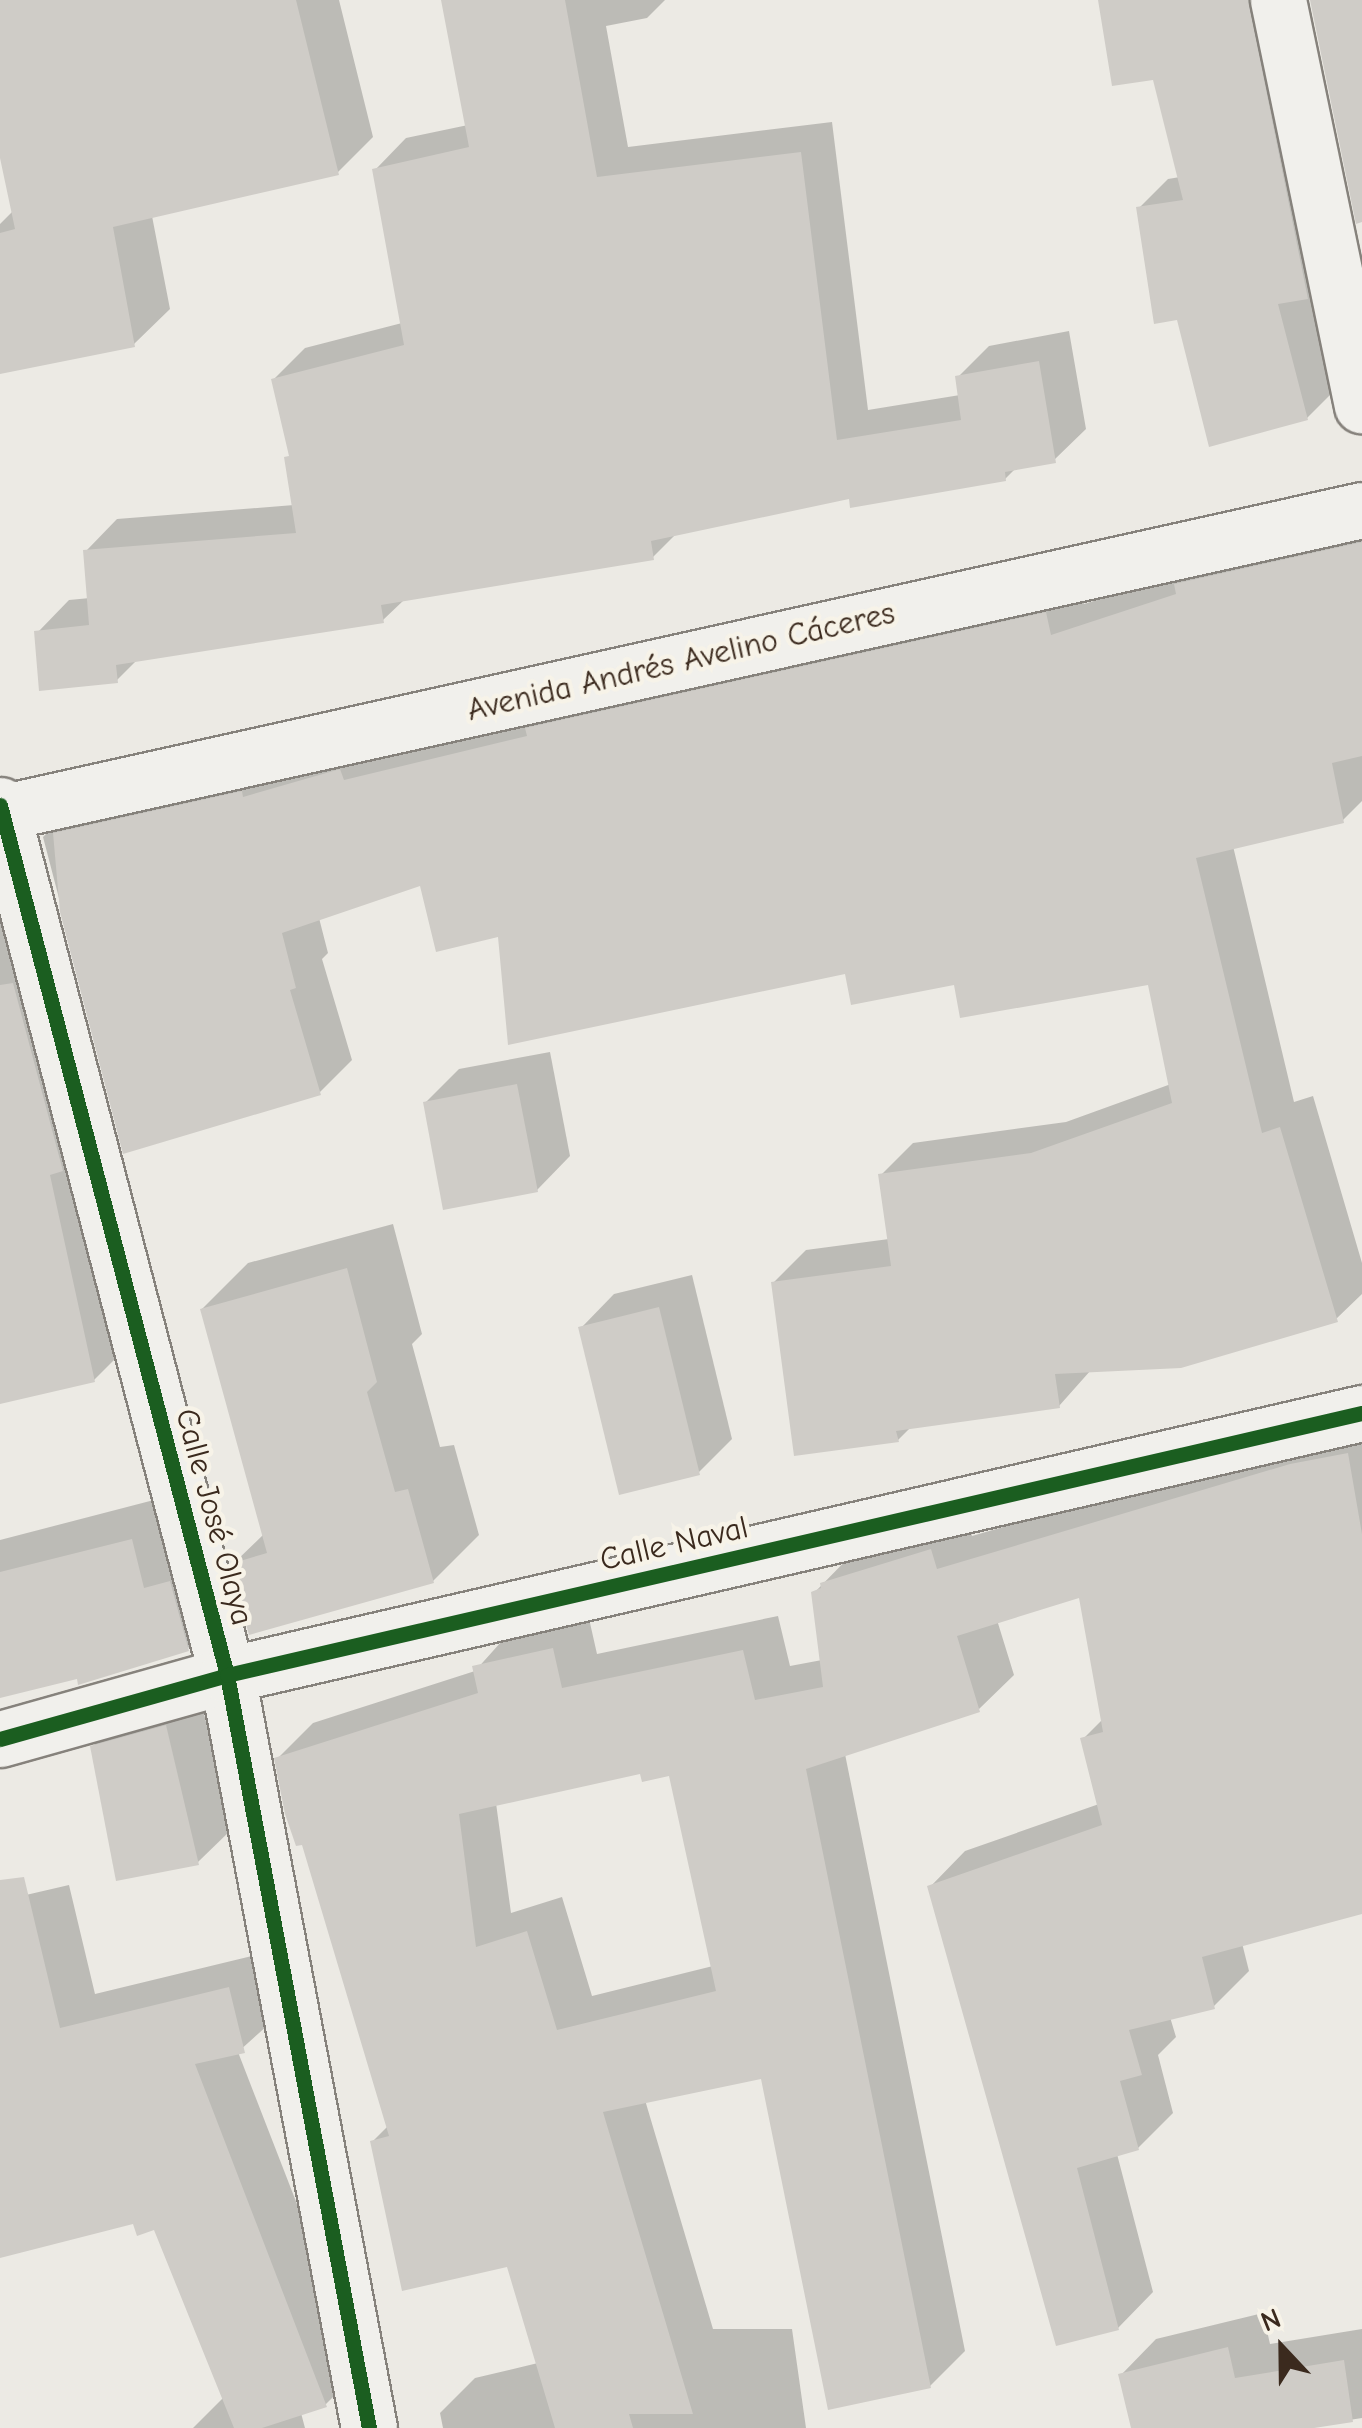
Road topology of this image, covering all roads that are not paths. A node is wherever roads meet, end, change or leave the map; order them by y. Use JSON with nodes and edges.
{"nodes":[{"id":1,"x":1278,"y":0,"type":"edge"},
{"id":2,"x":1362,"y":405,"type":"edge"},
{"id":3,"x":1362,"y":510,"type":"edge"},
{"id":4,"x":1,"y":810,"type":"edge"},
{"id":5,"x":1362,"y":1414,"type":"edge"},
{"id":6,"x":227,"y":1676,"type":"junction"},
{"id":7,"x":0,"y":1738,"type":"edge"},
{"id":8,"x":370,"y":2428,"type":"edge"}],
"edges":[{"from":1,"to":2,"type":"street"},
{"from":3,"to":4,"type":"street","name":"Avenida Andrés Avelino Cáceres"},
{"from":4,"to":6,"type":"street","name":"Calle José Olaya"},
{"from":5,"to":6,"type":"street","name":"Calle Naval"},
{"from":6,"to":7,"type":"street","name":"Calle Naval"},
{"from":6,"to":8,"type":"street","name":"Calle José Olaya"}]}
